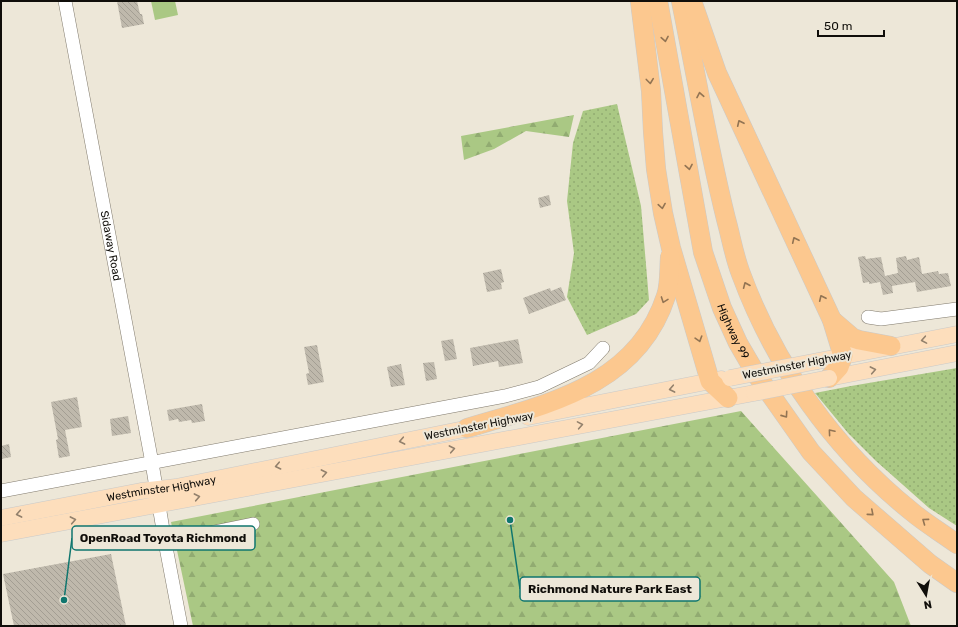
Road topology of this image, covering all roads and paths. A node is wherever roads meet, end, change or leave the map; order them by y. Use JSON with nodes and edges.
{"nodes":[{"id":1,"x":65,"y":1,"type":"edge"},
{"id":2,"x":640,"y":1,"type":"edge"},
{"id":3,"x":658,"y":1,"type":"edge"},
{"id":4,"x":682,"y":1,"type":"edge"},
{"id":5,"x":692,"y":1,"type":"edge"},
{"id":6,"x":671,"y":248,"type":"junction"},
{"id":7,"x":957,"y":310,"type":"edge"},
{"id":8,"x":868,"y":318,"type":"dead end"},
{"id":9,"x":832,"y":320,"type":"junction"},
{"id":10,"x":957,"y":334,"type":"edge"},
{"id":11,"x":891,"y":346,"type":"junction"},
{"id":12,"x":603,"y":348,"type":"dead end"},
{"id":13,"x":957,"y":353,"type":"edge"},
{"id":14,"x":843,"y":356,"type":"junction"},
{"id":15,"x":588,"y":363,"type":"junction"},
{"id":16,"x":622,"y":363,"type":"junction"},
{"id":17,"x":829,"y":378,"type":"junction"},
{"id":18,"x":710,"y":381,"type":"junction"},
{"id":19,"x":735,"y":397,"type":"junction"},
{"id":20,"x":467,"y":428,"type":"junction"},
{"id":21,"x":152,"y":463,"type":"junction"},
{"id":22,"x":1,"y":491,"type":"edge"},
{"id":23,"x":157,"y":497,"type":"junction"},
{"id":24,"x":1,"y":518,"type":"edge"},
{"id":25,"x":252,"y":524,"type":"dead end"},
{"id":26,"x":1,"y":534,"type":"edge"},
{"id":27,"x":165,"y":542,"type":"junction"},
{"id":28,"x":957,"y":544,"type":"edge"},
{"id":29,"x":930,"y":564,"type":"junction"},
{"id":30,"x":957,"y":583,"type":"edge"},
{"id":31,"x":957,"y":586,"type":"edge"},
{"id":32,"x":181,"y":626,"type":"edge"}],
"edges":[{"from":1,"to":21,"type":"street","name":"Sidaway Road"},
{"from":2,"to":6,"type":"highway","one_way":true},
{"from":3,"to":29,"type":"highway","name":"Highway 99","one_way":true},
{"from":28,"to":4,"type":"highway","one_way":true},
{"from":9,"to":5,"type":"highway","one_way":true},
{"from":6,"to":16,"type":"highway","one_way":true},
{"from":6,"to":18,"type":"highway","one_way":true},
{"from":7,"to":8,"type":"street"},
{"from":9,"to":11,"type":"highway"},
{"from":9,"to":14,"type":"highway"},
{"from":10,"to":11,"type":"main road","name":"Westminster Highway","one_way":true},
{"from":11,"to":14,"type":"main road","name":"Westminster Highway"},
{"from":12,"to":15,"type":"street"},
{"from":17,"to":13,"type":"main road","name":"Westminster Highway","one_way":true},
{"from":14,"to":17,"type":"highway"},
{"from":14,"to":18,"type":"main road","name":"Westminster Highway","bridge":true},
{"from":15,"to":16,"type":"street"},
{"from":15,"to":21,"type":"street"},
{"from":16,"to":20,"type":"highway"},
{"from":17,"to":19,"type":"main road","name":"Westminster Highway","bridge":true},
{"from":18,"to":19,"type":"highway"},
{"from":18,"to":20,"type":"main road","name":"Westminster Highway","one_way":true},
{"from":23,"to":19,"type":"main road","name":"Westminster Highway","one_way":true},
{"from":20,"to":23,"type":"main road","name":"Westminster Highway","one_way":true},
{"from":21,"to":22,"type":"street"},
{"from":21,"to":23,"type":"street","name":"Sidaway Road"},
{"from":23,"to":24,"type":"main road","name":"Westminster Highway","one_way":true},
{"from":26,"to":23,"type":"main road","name":"Westminster Highway","one_way":true},
{"from":23,"to":27,"type":"street","name":"Sidaway Road"},
{"from":25,"to":27,"type":"street"},
{"from":27,"to":32,"type":"street","name":"Sidaway Road"},
{"from":29,"to":30,"type":"highway","name":"Highway 99"},
{"from":29,"to":31,"type":"highway"}]}
